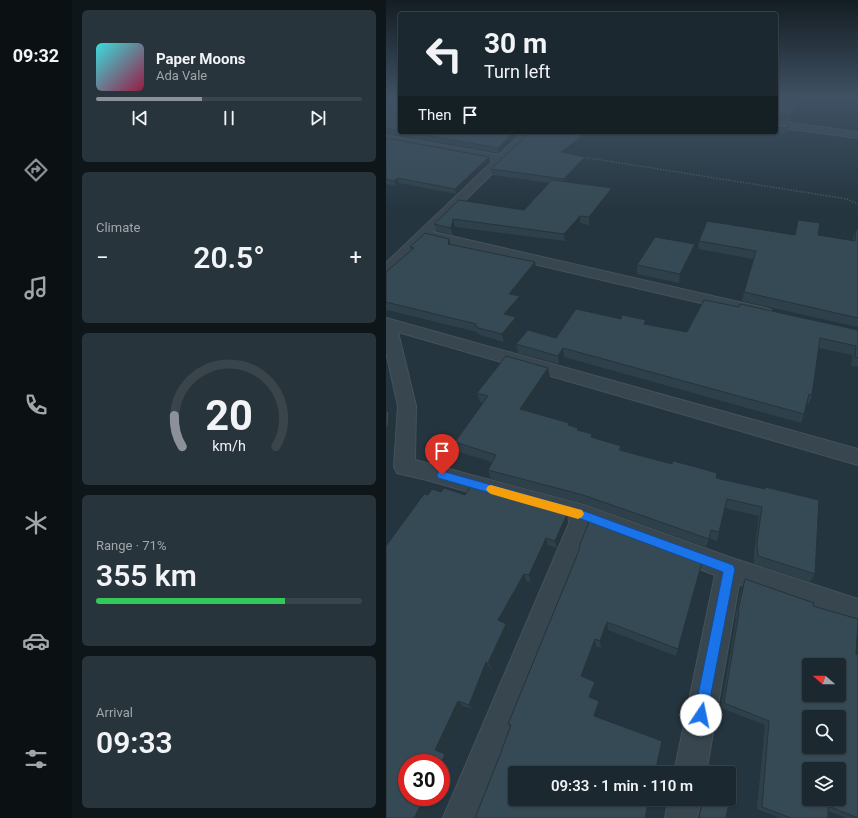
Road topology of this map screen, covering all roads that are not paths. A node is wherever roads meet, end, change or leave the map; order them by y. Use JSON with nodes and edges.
{"nodes":[{"id":1,"x":526,"y":135,"type":"edge"},
{"id":2,"x":386,"y":138,"type":"edge"},
{"id":3,"x":502,"y":159,"type":"junction"},
{"id":4,"x":423,"y":234,"type":"junction"},
{"id":5,"x":386,"y":271,"type":"edge"},
{"id":6,"x":780,"y":316,"type":"edge"},
{"id":7,"x":387,"y":323,"type":"edge"},
{"id":8,"x":858,"y":457,"type":"edge"},
{"id":9,"x":584,"y":515,"type":"junction"},
{"id":10,"x":729,"y":569,"type":"junction"},
{"id":11,"x":858,"y":612,"type":"edge"},
{"id":12,"x":691,"y":766,"type":"edge"},
{"id":13,"x":684,"y":806,"type":"edge"},
{"id":14,"x":459,"y":818,"type":"edge"},
{"id":15,"x":681,"y":818,"type":"edge"}],
"edges":[{"from":1,"to":3,"type":"street"},
{"from":2,"to":3,"type":"street"},
{"from":3,"to":4,"type":"street"},
{"from":4,"to":5,"type":"street"},
{"from":4,"to":6,"type":"street"},
{"from":7,"to":8,"type":"street"},
{"from":7,"to":9,"type":"street"},
{"from":9,"to":10,"type":"street"},
{"from":9,"to":14,"type":"street"},
{"from":10,"to":11,"type":"street"},
{"from":10,"to":12,"type":"street"},
{"from":13,"to":15,"type":"street"}]}
